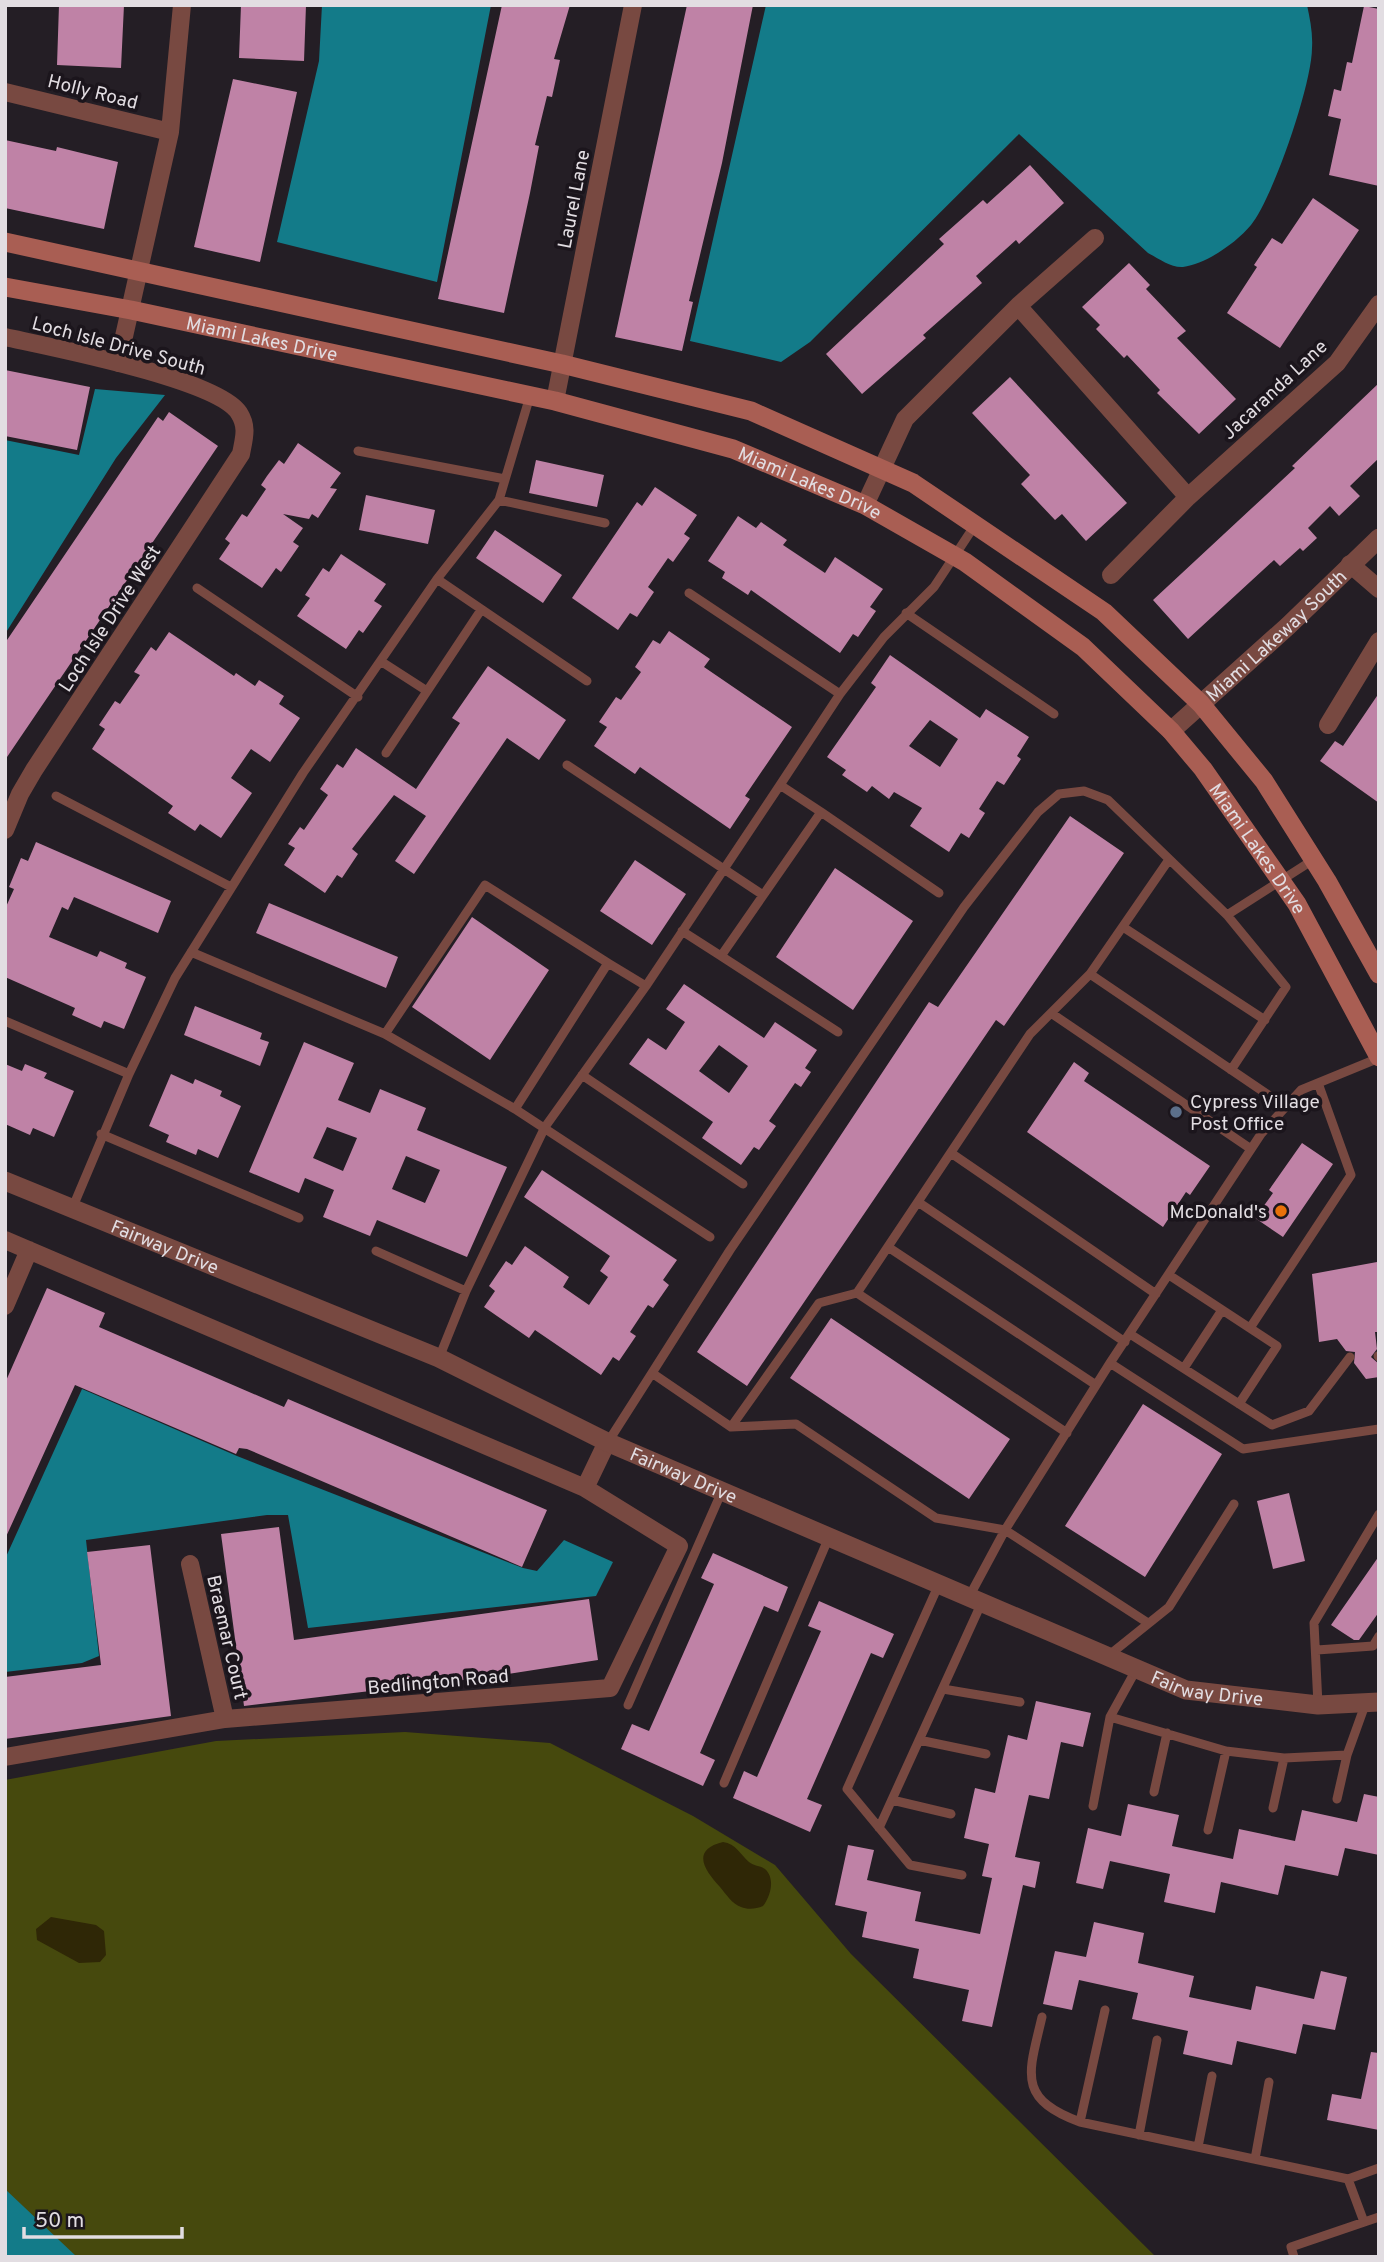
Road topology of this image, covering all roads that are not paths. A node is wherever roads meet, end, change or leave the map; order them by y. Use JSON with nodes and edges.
{"nodes":[{"id":1,"x":182,"y":5,"type":"edge"},
{"id":2,"x":633,"y":5,"type":"edge"},
{"id":3,"x":5,"y":92,"type":"edge"},
{"id":4,"x":170,"y":132,"type":"junction"},
{"id":5,"x":1095,"y":238,"type":"dead end"},
{"id":6,"x":5,"y":242,"type":"edge"},
{"id":7,"x":140,"y":271,"type":"junction"},
{"id":8,"x":5,"y":287,"type":"edge"},
{"id":9,"x":1379,"y":304,"type":"edge"},
{"id":10,"x":1018,"y":306,"type":"junction"},
{"id":11,"x":131,"y":310,"type":"junction"},
{"id":12,"x":5,"y":337,"type":"edge"},
{"id":13,"x":118,"y":363,"type":"junction"},
{"id":14,"x":562,"y":364,"type":"junction"},
{"id":15,"x":530,"y":396,"type":"junction"},
{"id":16,"x":555,"y":401,"type":"junction"},
{"id":17,"x":246,"y":429,"type":"joint"},
{"id":18,"x":358,"y":451,"type":"dead end"},
{"id":19,"x":885,"y":468,"type":"junction"},
{"id":20,"x":505,"y":479,"type":"junction"},
{"id":21,"x":1188,"y":497,"type":"junction"},
{"id":22,"x":499,"y":500,"type":"junction"},
{"id":23,"x":865,"y":505,"type":"junction"},
{"id":24,"x":605,"y":523,"type":"dead end"},
{"id":25,"x":976,"y":523,"type":"junction"},
{"id":26,"x":1379,"y":538,"type":"edge"},
{"id":27,"x":955,"y":557,"type":"junction"},
{"id":28,"x":1349,"y":564,"type":"junction"},
{"id":29,"x":1111,"y":575,"type":"dead end"},
{"id":30,"x":437,"y":579,"type":"junction"},
{"id":31,"x":197,"y":588,"type":"dead end"},
{"id":32,"x":1379,"y":589,"type":"edge"},
{"id":33,"x":689,"y":593,"type":"dead end"},
{"id":34,"x":481,"y":610,"type":"junction"},
{"id":35,"x":906,"y":613,"type":"junction"},
{"id":36,"x":1379,"y":640,"type":"edge"},
{"id":37,"x":383,"y":662,"type":"junction"},
{"id":38,"x":587,"y":681,"type":"dead end"},
{"id":39,"x":427,"y":691,"type":"junction"},
{"id":40,"x":840,"y":694,"type":"junction"},
{"id":41,"x":358,"y":697,"type":"junction"},
{"id":42,"x":1201,"y":704,"type":"junction"},
{"id":43,"x":1055,"y":714,"type":"dead end"},
{"id":44,"x":1328,"y":725,"type":"dead end"},
{"id":45,"x":1171,"y":731,"type":"junction"},
{"id":46,"x":386,"y":753,"type":"dead end"},
{"id":47,"x":567,"y":765,"type":"dead end"},
{"id":48,"x":780,"y":785,"type":"junction"},
{"id":49,"x":56,"y":796,"type":"dead end"},
{"id":50,"x":821,"y":812,"type":"junction"},
{"id":51,"x":5,"y":830,"type":"edge"},
{"id":52,"x":1313,"y":860,"type":"junction"},
{"id":53,"x":1168,"y":861,"type":"junction"},
{"id":54,"x":723,"y":868,"type":"junction"},
{"id":55,"x":1280,"y":880,"type":"junction"},
{"id":56,"x":231,"y":887,"type":"junction"},
{"id":57,"x":939,"y":892,"type":"dead end"},
{"id":58,"x":763,"y":895,"type":"junction"},
{"id":59,"x":1227,"y":915,"type":"junction"},
{"id":60,"x":1123,"y":927,"type":"junction"},
{"id":61,"x":682,"y":931,"type":"junction"},
{"id":62,"x":191,"y":952,"type":"junction"},
{"id":63,"x":721,"y":956,"type":"junction"},
{"id":64,"x":608,"y":963,"type":"junction"},
{"id":65,"x":1090,"y":974,"type":"junction"},
{"id":66,"x":1379,"y":974,"type":"edge"},
{"id":67,"x":646,"y":986,"type":"junction"},
{"id":68,"x":1051,"y":1013,"type":"junction"},
{"id":69,"x":1265,"y":1020,"type":"junction"},
{"id":70,"x":5,"y":1021,"type":"edge"},
{"id":71,"x":838,"y":1032,"type":"dead end"},
{"id":72,"x":385,"y":1034,"type":"junction"},
{"id":73,"x":1379,"y":1058,"type":"edge"},
{"id":74,"x":1231,"y":1070,"type":"junction"},
{"id":75,"x":129,"y":1074,"type":"junction"},
{"id":76,"x":582,"y":1075,"type":"junction"},
{"id":77,"x":1318,"y":1083,"type":"junction"},
{"id":78,"x":1286,"y":1107,"type":"junction"},
{"id":79,"x":515,"y":1108,"type":"junction"},
{"id":80,"x":545,"y":1127,"type":"junction"},
{"id":81,"x":101,"y":1134,"type":"junction"},
{"id":82,"x":1251,"y":1149,"type":"junction"},
{"id":83,"x":951,"y":1153,"type":"junction"},
{"id":84,"x":5,"y":1181,"type":"edge"},
{"id":85,"x":743,"y":1184,"type":"dead end"},
{"id":86,"x":918,"y":1202,"type":"junction"},
{"id":87,"x":72,"y":1209,"type":"junction"},
{"id":88,"x":299,"y":1217,"type":"dead end"},
{"id":89,"x":710,"y":1237,"type":"dead end"},
{"id":90,"x":5,"y":1240,"type":"edge"},
{"id":91,"x":888,"y":1247,"type":"junction"},
{"id":92,"x":29,"y":1250,"type":"junction"},
{"id":93,"x":376,"y":1251,"type":"dead end"},
{"id":94,"x":1169,"y":1275,"type":"junction"},
{"id":95,"x":466,"y":1291,"type":"junction"},
{"id":96,"x":857,"y":1293,"type":"junction"},
{"id":97,"x":1156,"y":1294,"type":"junction"},
{"id":98,"x":5,"y":1306,"type":"edge"},
{"id":99,"x":1222,"y":1310,"type":"junction"},
{"id":100,"x":1250,"y":1328,"type":"junction"},
{"id":101,"x":1128,"y":1338,"type":"junction"},
{"id":102,"x":1350,"y":1357,"type":"dead end"},
{"id":103,"x":439,"y":1358,"type":"junction"},
{"id":104,"x":1110,"y":1363,"type":"junction"},
{"id":105,"x":1184,"y":1368,"type":"junction"},
{"id":106,"x":652,"y":1373,"type":"junction"},
{"id":107,"x":1096,"y":1385,"type":"junction"},
{"id":108,"x":1239,"y":1404,"type":"junction"},
{"id":109,"x":731,"y":1427,"type":"junction"},
{"id":110,"x":1379,"y":1429,"type":"edge"},
{"id":111,"x":1067,"y":1433,"type":"junction"},
{"id":112,"x":607,"y":1442,"type":"junction"},
{"id":113,"x":585,"y":1488,"type":"junction"},
{"id":114,"x":722,"y":1491,"type":"junction"},
{"id":115,"x":1234,"y":1504,"type":"dead end"},
{"id":116,"x":1379,"y":1514,"type":"edge"},
{"id":117,"x":1005,"y":1530,"type":"junction"},
{"id":118,"x":829,"y":1537,"type":"junction"},
{"id":119,"x":190,"y":1564,"type":"dead end"},
{"id":120,"x":939,"y":1584,"type":"junction"},
{"id":121,"x":975,"y":1600,"type":"junction"},
{"id":122,"x":1148,"y":1623,"type":"junction"},
{"id":123,"x":1379,"y":1636,"type":"edge"},
{"id":124,"x":1317,"y":1650,"type":"junction"},
{"id":125,"x":1108,"y":1656,"type":"junction"},
{"id":126,"x":1137,"y":1668,"type":"junction"},
{"id":127,"x":943,"y":1689,"type":"junction"},
{"id":128,"x":1020,"y":1702,"type":"dead end"},
{"id":129,"x":1372,"y":1704,"type":"edge"},
{"id":130,"x":628,"y":1705,"type":"dead end"},
{"id":131,"x":1318,"y":1705,"type":"junction"},
{"id":132,"x":1110,"y":1717,"type":"junction"},
{"id":133,"x":225,"y":1719,"type":"junction"},
{"id":134,"x":1167,"y":1733,"type":"junction"},
{"id":135,"x":919,"y":1740,"type":"junction"},
{"id":136,"x":1226,"y":1751,"type":"junction"},
{"id":137,"x":986,"y":1754,"type":"dead end"},
{"id":138,"x":1347,"y":1755,"type":"junction"},
{"id":139,"x":5,"y":1757,"type":"edge"},
{"id":140,"x":1284,"y":1758,"type":"junction"},
{"id":141,"x":724,"y":1783,"type":"dead end"},
{"id":142,"x":1154,"y":1791,"type":"dead end"},
{"id":143,"x":1337,"y":1799,"type":"dead end"},
{"id":144,"x":892,"y":1800,"type":"junction"},
{"id":145,"x":1093,"y":1806,"type":"dead end"},
{"id":146,"x":1273,"y":1808,"type":"dead end"},
{"id":147,"x":951,"y":1814,"type":"dead end"},
{"id":148,"x":880,"y":1828,"type":"junction"},
{"id":149,"x":1208,"y":1830,"type":"dead end"},
{"id":150,"x":962,"y":1875,"type":"dead end"},
{"id":151,"x":1105,"y":2010,"type":"dead end"},
{"id":152,"x":1042,"y":2017,"type":"dead end"},
{"id":153,"x":1157,"y":2040,"type":"dead end"},
{"id":154,"x":1212,"y":2076,"type":"dead end"},
{"id":155,"x":1269,"y":2082,"type":"dead end"},
{"id":156,"x":1080,"y":2122,"type":"junction"},
{"id":157,"x":1139,"y":2135,"type":"junction"},
{"id":158,"x":1198,"y":2147,"type":"junction"},
{"id":159,"x":1255,"y":2159,"type":"junction"},
{"id":160,"x":1379,"y":2168,"type":"edge"},
{"id":161,"x":1348,"y":2179,"type":"junction"},
{"id":162,"x":1379,"y":2217,"type":"edge"},
{"id":163,"x":1364,"y":2222,"type":"junction"},
{"id":164,"x":1294,"y":2257,"type":"edge"}],
"edges":[{"from":1,"to":4,"type":"street"},
{"from":2,"to":14,"type":"street","name":"Laurel Lane"},
{"from":3,"to":4,"type":"street","name":"Holly Road"},
{"from":4,"to":7,"type":"street"},
{"from":5,"to":10,"type":"street"},
{"from":6,"to":7,"type":"main road","name":"Miami Lakes Drive"},
{"from":7,"to":11,"type":"street"},
{"from":7,"to":14,"type":"main road","name":"Miami Lakes Drive"},
{"from":8,"to":11,"type":"main road","name":"Miami Lakes Drive"},
{"from":9,"to":21,"type":"street","name":"Jacaranda Lane"},
{"from":10,"to":19,"type":"street"},
{"from":10,"to":21,"type":"street"},
{"from":11,"to":13,"type":"street"},
{"from":11,"to":15,"type":"main road","name":"Miami Lakes Drive"},
{"from":12,"to":13,"type":"street","name":"Loch Isle Drive South"},
{"from":13,"to":17,"type":"street","name":"Loch Isle Drive South"},
{"from":14,"to":16,"type":"street","name":"Laurel Lane"},
{"from":14,"to":19,"type":"main road","name":"Miami Lakes Drive"},
{"from":15,"to":16,"type":"main road","name":"Miami Lakes Drive"},
{"from":15,"to":20,"type":"lane"},
{"from":16,"to":23,"type":"main road","name":"Miami Lakes Drive"},
{"from":17,"to":51,"type":"street","name":"Loch Isle Drive West"},
{"from":18,"to":20,"type":"lane"},
{"from":19,"to":23,"type":"street"},
{"from":19,"to":25,"type":"main road","name":"Miami Lakes Drive"},
{"from":20,"to":22,"type":"lane"},
{"from":21,"to":29,"type":"street","name":"Jacaranda Lane"},
{"from":22,"to":24,"type":"lane"},
{"from":22,"to":30,"type":"lane"},
{"from":23,"to":27,"type":"main road","name":"Miami Lakes Drive"},
{"from":25,"to":27,"type":"lane"},
{"from":25,"to":42,"type":"main road","name":"Miami Lakes Drive"},
{"from":26,"to":28,"type":"street","name":"Miami Lakeway South"},
{"from":27,"to":35,"type":"lane"},
{"from":27,"to":45,"type":"main road","name":"Miami Lakes Drive"},
{"from":28,"to":32,"type":"street"},
{"from":28,"to":42,"type":"street","name":"Miami Lakeway South"},
{"from":30,"to":34,"type":"lane"},
{"from":30,"to":37,"type":"lane"},
{"from":31,"to":41,"type":"lane"},
{"from":33,"to":40,"type":"lane"},
{"from":34,"to":38,"type":"lane"},
{"from":34,"to":39,"type":"lane"},
{"from":35,"to":40,"type":"lane"},
{"from":35,"to":43,"type":"lane"},
{"from":36,"to":44,"type":"street"},
{"from":37,"to":39,"type":"lane"},
{"from":37,"to":41,"type":"lane"},
{"from":39,"to":46,"type":"lane"},
{"from":40,"to":48,"type":"lane"},
{"from":41,"to":56,"type":"lane"},
{"from":42,"to":45,"type":"street","name":"Miami Lakeway South"},
{"from":42,"to":52,"type":"main road","name":"Miami Lakes Drive"},
{"from":45,"to":55,"type":"main road","name":"Miami Lakes Drive"},
{"from":47,"to":54,"type":"lane"},
{"from":48,"to":50,"type":"lane"},
{"from":48,"to":54,"type":"lane"},
{"from":49,"to":56,"type":"lane"},
{"from":50,"to":57,"type":"lane"},
{"from":50,"to":58,"type":"lane"},
{"from":52,"to":55,"type":"lane"},
{"from":52,"to":66,"type":"main road","name":"Miami Lakes Drive"},
{"from":53,"to":59,"type":"lane"},
{"from":53,"to":60,"type":"lane"},
{"from":53,"to":106,"type":"lane"},
{"from":54,"to":58,"type":"lane"},
{"from":54,"to":61,"type":"lane"},
{"from":55,"to":59,"type":"lane"},
{"from":55,"to":73,"type":"main road","name":"Miami Lakes Drive"},
{"from":56,"to":62,"type":"lane"},
{"from":58,"to":63,"type":"lane"},
{"from":59,"to":69,"type":"lane"},
{"from":60,"to":65,"type":"lane"},
{"from":60,"to":69,"type":"lane"},
{"from":61,"to":63,"type":"lane"},
{"from":61,"to":67,"type":"lane"},
{"from":62,"to":72,"type":"lane"},
{"from":62,"to":75,"type":"lane"},
{"from":63,"to":71,"type":"lane"},
{"from":64,"to":67,"type":"lane"},
{"from":64,"to":72,"type":"lane"},
{"from":64,"to":79,"type":"lane"},
{"from":65,"to":68,"type":"lane"},
{"from":65,"to":74,"type":"lane"},
{"from":67,"to":76,"type":"lane"},
{"from":68,"to":82,"type":"lane"},
{"from":68,"to":83,"type":"lane"},
{"from":69,"to":74,"type":"lane"},
{"from":70,"to":75,"type":"lane"},
{"from":72,"to":79,"type":"lane"},
{"from":73,"to":77,"type":"lane"},
{"from":74,"to":78,"type":"lane"},
{"from":75,"to":81,"type":"lane"},
{"from":76,"to":80,"type":"lane"},
{"from":76,"to":85,"type":"lane"},
{"from":77,"to":78,"type":"lane"},
{"from":77,"to":100,"type":"lane"},
{"from":78,"to":82,"type":"lane"},
{"from":79,"to":80,"type":"lane"},
{"from":80,"to":89,"type":"lane"},
{"from":80,"to":95,"type":"lane"},
{"from":81,"to":87,"type":"lane"},
{"from":81,"to":88,"type":"lane"},
{"from":82,"to":94,"type":"lane"},
{"from":83,"to":86,"type":"lane"},
{"from":83,"to":97,"type":"lane"},
{"from":84,"to":87,"type":"street","name":"Fairway Drive"},
{"from":86,"to":91,"type":"lane"},
{"from":86,"to":101,"type":"lane"},
{"from":87,"to":103,"type":"street","name":"Fairway Drive"},
{"from":90,"to":92,"type":"street","name":"Bedlington Road"},
{"from":91,"to":96,"type":"lane"},
{"from":91,"to":107,"type":"lane"},
{"from":92,"to":98,"type":"street"},
{"from":92,"to":113,"type":"street","name":"Bedlington Road"},
{"from":93,"to":95,"type":"lane"},
{"from":94,"to":97,"type":"lane"},
{"from":94,"to":99,"type":"lane"},
{"from":95,"to":103,"type":"lane"},
{"from":96,"to":109,"type":"lane"},
{"from":96,"to":111,"type":"lane"},
{"from":97,"to":101,"type":"lane"},
{"from":99,"to":100,"type":"lane"},
{"from":99,"to":105,"type":"lane"},
{"from":100,"to":108,"type":"lane"},
{"from":101,"to":104,"type":"lane"},
{"from":101,"to":105,"type":"lane"},
{"from":102,"to":108,"type":"lane"},
{"from":103,"to":112,"type":"street","name":"Fairway Drive"},
{"from":104,"to":107,"type":"lane"},
{"from":104,"to":110,"type":"lane"},
{"from":105,"to":108,"type":"lane"},
{"from":106,"to":109,"type":"lane"},
{"from":106,"to":112,"type":"lane"},
{"from":107,"to":111,"type":"lane"},
{"from":109,"to":117,"type":"lane"},
{"from":111,"to":117,"type":"lane"},
{"from":112,"to":113,"type":"street"},
{"from":112,"to":114,"type":"street","name":"Fairway Drive"},
{"from":113,"to":133,"type":"street","name":"Bedlington Road"},
{"from":114,"to":118,"type":"street","name":"Fairway Drive"},
{"from":114,"to":130,"type":"lane"},
{"from":115,"to":122,"type":"lane"},
{"from":116,"to":124,"type":"lane"},
{"from":117,"to":121,"type":"lane"},
{"from":117,"to":122,"type":"lane"},
{"from":118,"to":120,"type":"street","name":"Fairway Drive"},
{"from":118,"to":141,"type":"lane"},
{"from":119,"to":133,"type":"street","name":"Braemar Court"},
{"from":120,"to":121,"type":"street","name":"Fairway Drive"},
{"from":120,"to":148,"type":"lane"},
{"from":121,"to":125,"type":"street","name":"Fairway Drive"},
{"from":121,"to":127,"type":"lane"},
{"from":122,"to":125,"type":"lane"},
{"from":123,"to":124,"type":"lane"},
{"from":124,"to":131,"type":"lane"},
{"from":125,"to":126,"type":"street","name":"Fairway Drive"},
{"from":126,"to":131,"type":"street","name":"Fairway Drive"},
{"from":126,"to":132,"type":"lane"},
{"from":127,"to":128,"type":"lane"},
{"from":127,"to":135,"type":"lane"},
{"from":129,"to":131,"type":"street","name":"Fairway Drive"},
{"from":129,"to":138,"type":"lane"},
{"from":132,"to":134,"type":"lane"},
{"from":132,"to":145,"type":"lane"},
{"from":133,"to":139,"type":"street","name":"Bedlington Road"},
{"from":134,"to":136,"type":"lane"},
{"from":134,"to":142,"type":"lane"},
{"from":135,"to":137,"type":"lane"},
{"from":135,"to":144,"type":"lane"},
{"from":136,"to":140,"type":"lane"},
{"from":136,"to":149,"type":"lane"},
{"from":138,"to":140,"type":"lane"},
{"from":138,"to":143,"type":"lane"},
{"from":140,"to":146,"type":"lane"},
{"from":144,"to":147,"type":"lane"},
{"from":144,"to":148,"type":"lane"},
{"from":148,"to":150,"type":"lane"},
{"from":151,"to":156,"type":"lane"},
{"from":152,"to":156,"type":"lane"},
{"from":153,"to":157,"type":"lane"},
{"from":154,"to":158,"type":"lane"},
{"from":155,"to":159,"type":"lane"},
{"from":156,"to":157,"type":"lane"},
{"from":157,"to":158,"type":"lane"},
{"from":158,"to":159,"type":"lane"},
{"from":159,"to":161,"type":"lane"},
{"from":160,"to":161,"type":"lane"},
{"from":161,"to":163,"type":"lane"},
{"from":162,"to":163,"type":"lane"},
{"from":163,"to":164,"type":"lane"}]}
